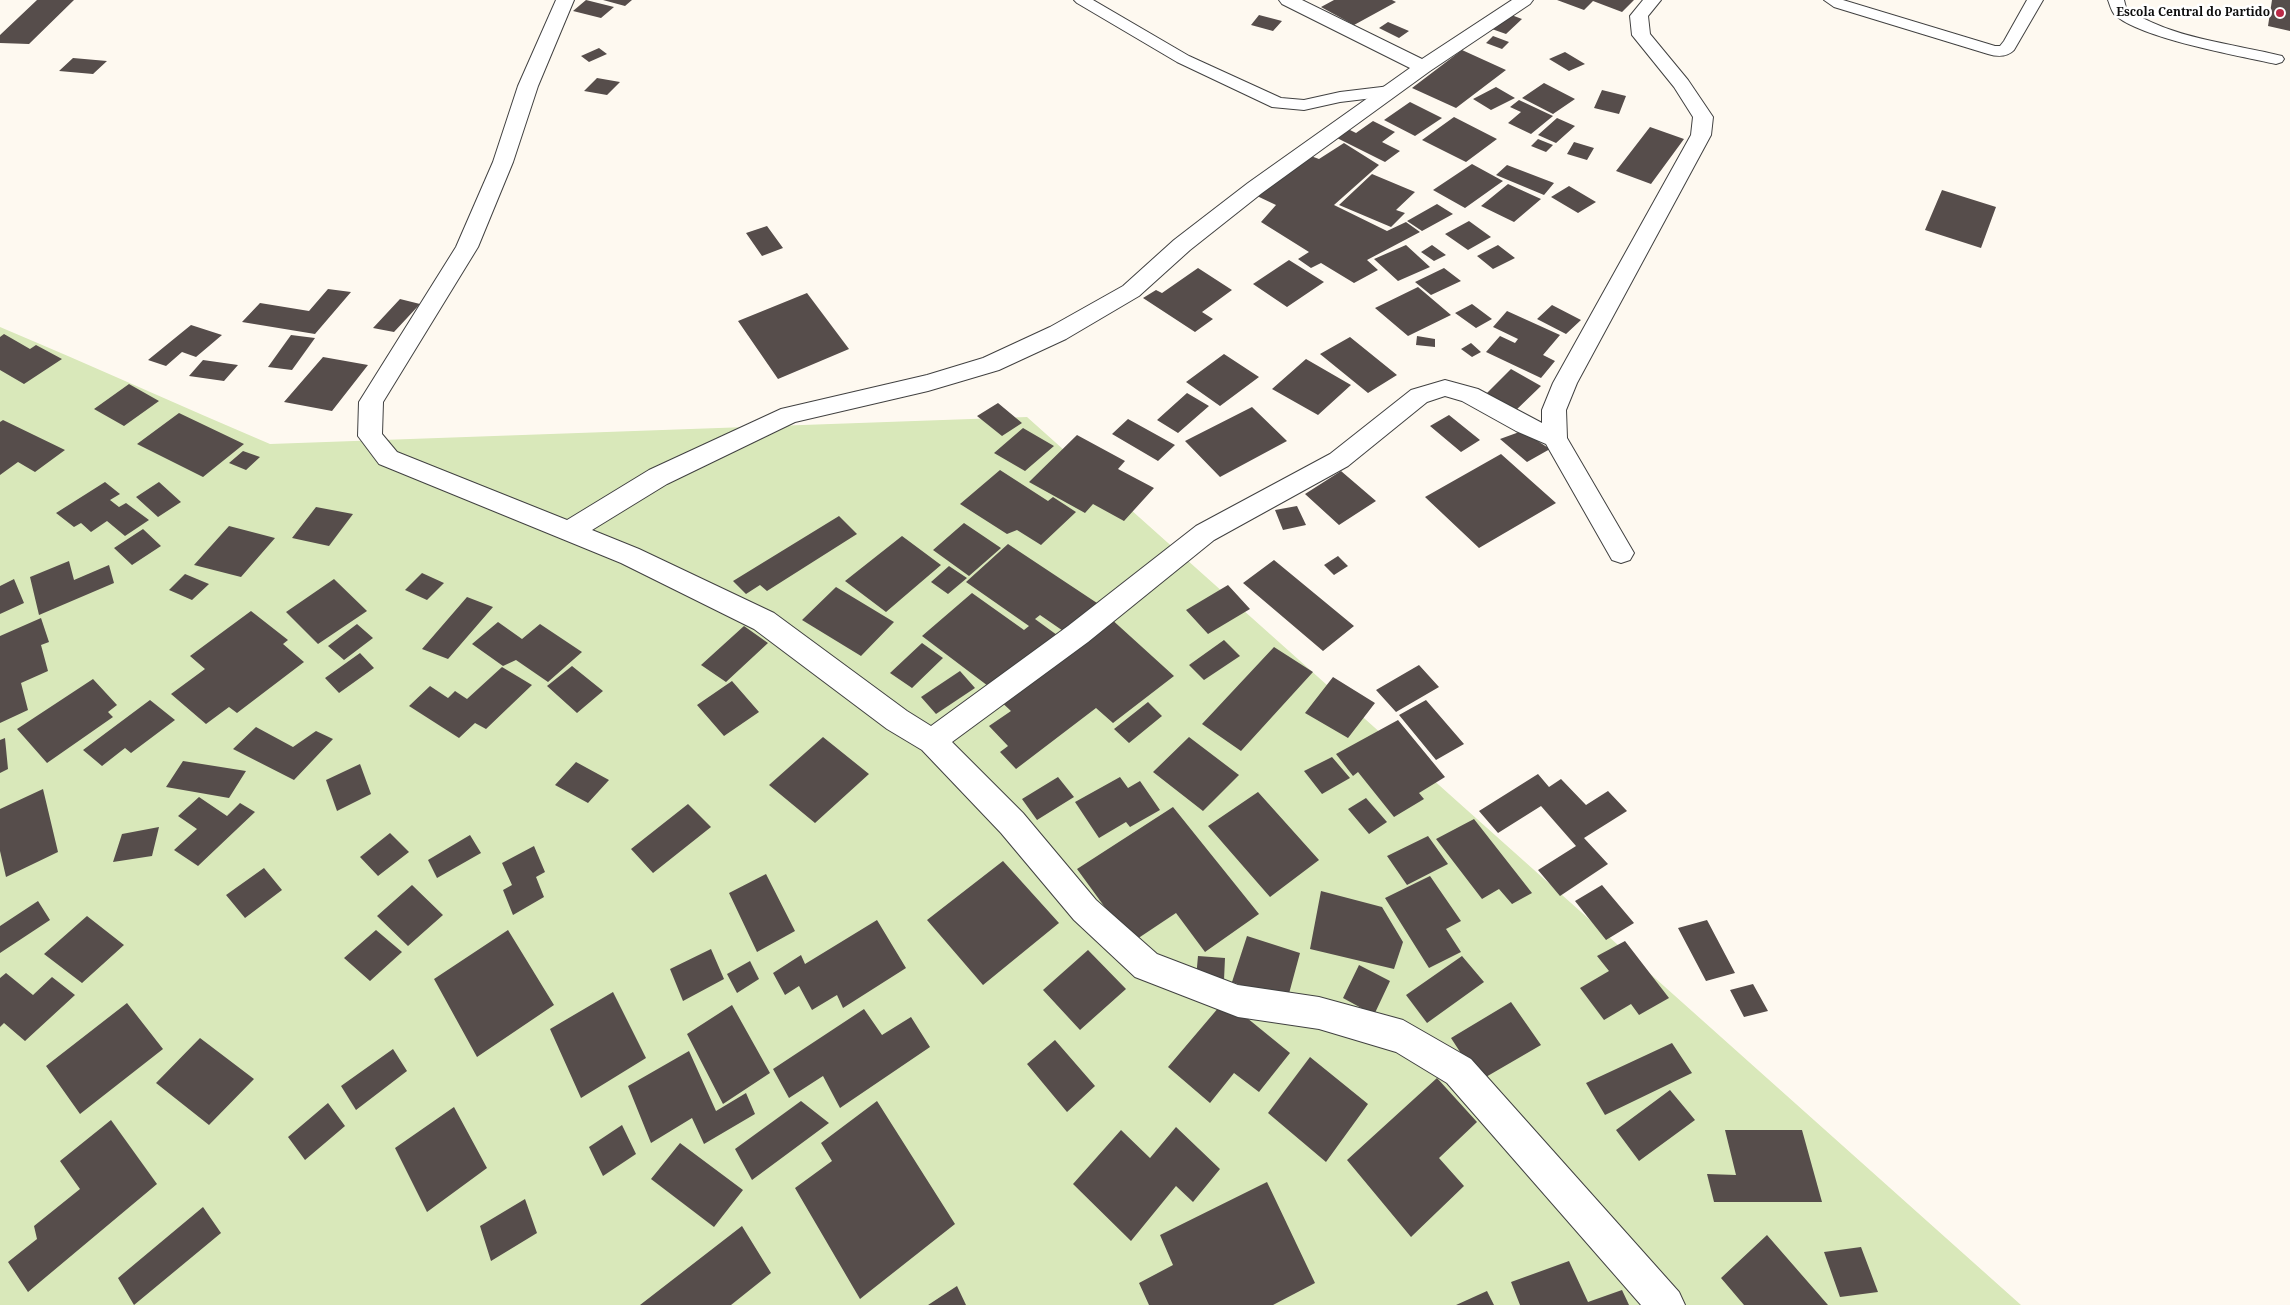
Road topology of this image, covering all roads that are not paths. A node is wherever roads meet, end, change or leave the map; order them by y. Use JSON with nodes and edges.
{"nodes":[{"id":1,"x":565,"y":0,"type":"edge"},
{"id":2,"x":1082,"y":0,"type":"edge"},
{"id":3,"x":1288,"y":0,"type":"edge"},
{"id":4,"x":1524,"y":0,"type":"edge"},
{"id":5,"x":1652,"y":0,"type":"edge"},
{"id":6,"x":1832,"y":0,"type":"edge"},
{"id":7,"x":2035,"y":0,"type":"edge"},
{"id":8,"x":2116,"y":0,"type":"edge"},
{"id":9,"x":2276,"y":60,"type":"dead end"},
{"id":10,"x":1423,"y":67,"type":"junction"},
{"id":11,"x":1390,"y":91,"type":"junction"},
{"id":12,"x":1555,"y":438,"type":"junction"},
{"id":13,"x":568,"y":532,"type":"junction"},
{"id":14,"x":1621,"y":553,"type":"dead end"},
{"id":15,"x":932,"y":741,"type":"junction"},
{"id":16,"x":1666,"y":1305,"type":"edge"}],
"edges":[{"from":1,"to":13,"type":"street"},
{"from":2,"to":11,"type":"lane"},
{"from":3,"to":10,"type":"street"},
{"from":4,"to":10,"type":"street"},
{"from":5,"to":12,"type":"street"},
{"from":6,"to":7,"type":"lane"},
{"from":8,"to":9,"type":"lane"},
{"from":10,"to":11,"type":"street"},
{"from":11,"to":13,"type":"street"},
{"from":12,"to":14,"type":"street"},
{"from":12,"to":15,"type":"street"},
{"from":13,"to":15,"type":"street"},
{"from":15,"to":16,"type":"street"}]}
